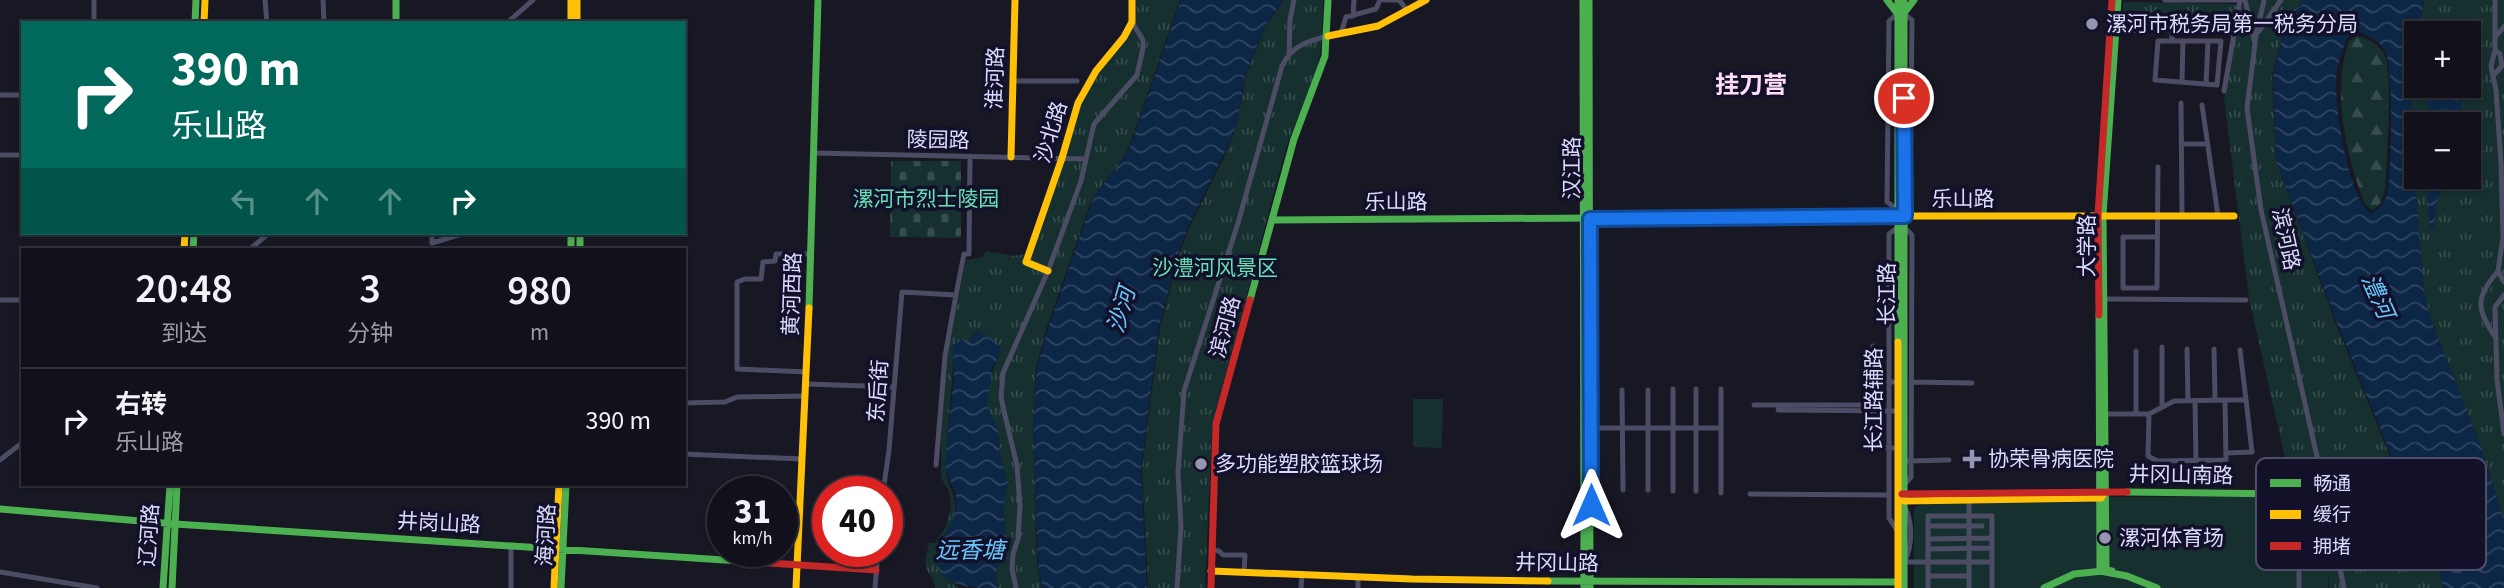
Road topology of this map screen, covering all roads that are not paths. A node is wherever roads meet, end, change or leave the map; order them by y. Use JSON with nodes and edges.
{"nodes":[{"id":1,"x":94,"y":0,"type":"edge"},
{"id":2,"x":196,"y":0,"type":"edge"},
{"id":3,"x":205,"y":0,"type":"edge"},
{"id":4,"x":265,"y":0,"type":"edge"},
{"id":5,"x":323,"y":0,"type":"edge"},
{"id":6,"x":396,"y":0,"type":"edge"},
{"id":7,"x":533,"y":0,"type":"edge"},
{"id":8,"x":571,"y":0,"type":"edge"},
{"id":9,"x":577,"y":0,"type":"edge"},
{"id":10,"x":818,"y":0,"type":"edge"},
{"id":11,"x":1015,"y":0,"type":"edge"},
{"id":12,"x":1132,"y":0,"type":"edge"},
{"id":13,"x":1294,"y":0,"type":"edge"},
{"id":14,"x":1328,"y":0,"type":"edge"},
{"id":15,"x":1353,"y":0,"type":"edge"},
{"id":16,"x":1382,"y":0,"type":"edge"},
{"id":17,"x":1426,"y":0,"type":"edge"},
{"id":18,"x":1583,"y":0,"type":"edge"},
{"id":19,"x":1589,"y":0,"type":"edge"},
{"id":20,"x":1887,"y":0,"type":"edge"},
{"id":21,"x":1898,"y":0,"type":"edge"},
{"id":22,"x":1904,"y":0,"type":"edge"},
{"id":23,"x":1914,"y":0,"type":"edge"},
{"id":24,"x":2112,"y":0,"type":"edge"},
{"id":25,"x":2118,"y":0,"type":"edge"},
{"id":26,"x":2165,"y":0,"type":"edge"},
{"id":27,"x":2243,"y":0,"type":"edge"},
{"id":28,"x":2264,"y":0,"type":"edge"},
{"id":29,"x":2281,"y":0,"type":"edge"},
{"id":30,"x":2495,"y":0,"type":"edge"},
{"id":31,"x":1407,"y":10,"type":"junction"},
{"id":32,"x":1901,"y":14,"type":"junction"},
{"id":33,"x":1353,"y":16,"type":"junction"},
{"id":34,"x":94,"y":21,"type":"edge"},
{"id":35,"x":195,"y":21,"type":"edge"},
{"id":36,"x":204,"y":21,"type":"edge"},
{"id":37,"x":267,"y":21,"type":"edge"},
{"id":38,"x":324,"y":21,"type":"edge"},
{"id":39,"x":396,"y":21,"type":"edge"},
{"id":40,"x":509,"y":21,"type":"edge"},
{"id":41,"x":571,"y":21,"type":"edge"},
{"id":42,"x":577,"y":21,"type":"edge"},
{"id":43,"x":1132,"y":22,"type":"junction"},
{"id":44,"x":2504,"y":27,"type":"edge"},
{"id":45,"x":2116,"y":30,"type":"junction"},
{"id":46,"x":1341,"y":33,"type":"junction"},
{"id":47,"x":2257,"y":34,"type":"junction"},
{"id":48,"x":1328,"y":36,"type":"junction"},
{"id":49,"x":2495,"y":37,"type":"junction"},
{"id":50,"x":2172,"y":41,"type":"junction"},
{"id":51,"x":2183,"y":41,"type":"junction"},
{"id":52,"x":2208,"y":41,"type":"junction"},
{"id":53,"x":2255,"y":44,"type":"junction"},
{"id":54,"x":2495,"y":50,"type":"junction"},
{"id":55,"x":1289,"y":55,"type":"junction"},
{"id":56,"x":2493,"y":76,"type":"junction"},
{"id":57,"x":1013,"y":81,"type":"junction"},
{"id":58,"x":1077,"y":81,"type":"dead end"},
{"id":59,"x":2182,"y":82,"type":"junction"},
{"id":60,"x":2206,"y":84,"type":"junction"},
{"id":61,"x":2224,"y":91,"type":"dead end"},
{"id":62,"x":0,"y":95,"type":"edge"},
{"id":63,"x":21,"y":95,"type":"edge"},
{"id":64,"x":2182,"y":103,"type":"dead end"},
{"id":65,"x":2202,"y":105,"type":"dead end"},
{"id":66,"x":2182,"y":144,"type":"junction"},
{"id":67,"x":2206,"y":144,"type":"junction"},
{"id":68,"x":814,"y":153,"type":"junction"},
{"id":69,"x":0,"y":155,"type":"edge"},
{"id":70,"x":21,"y":155,"type":"edge"},
{"id":71,"x":970,"y":156,"type":"junction"},
{"id":72,"x":1010,"y":157,"type":"junction"},
{"id":73,"x":1062,"y":158,"type":"junction"},
{"id":74,"x":1085,"y":159,"type":"junction"},
{"id":75,"x":2158,"y":167,"type":"dead end"},
{"id":76,"x":1901,"y":213,"type":"junction"},
{"id":77,"x":2101,"y":215,"type":"junction"},
{"id":78,"x":2157,"y":215,"type":"junction"},
{"id":79,"x":2182,"y":215,"type":"junction"},
{"id":80,"x":2218,"y":216,"type":"junction"},
{"id":81,"x":2234,"y":216,"type":"dead end"},
{"id":82,"x":1587,"y":219,"type":"junction"},
{"id":83,"x":1272,"y":220,"type":"junction"},
{"id":84,"x":1901,"y":227,"type":"junction"},
{"id":85,"x":267,"y":235,"type":"edge"},
{"id":86,"x":432,"y":235,"type":"edge"},
{"id":87,"x":458,"y":235,"type":"edge"},
{"id":88,"x":2157,"y":237,"type":"junction"},
{"id":89,"x":251,"y":248,"type":"edge"},
{"id":90,"x":811,"y":254,"type":"junction"},
{"id":91,"x":1048,"y":271,"type":"junction"},
{"id":92,"x":2498,"y":271,"type":"junction"},
{"id":93,"x":2504,"y":282,"type":"edge"},
{"id":94,"x":956,"y":295,"type":"junction"},
{"id":95,"x":2504,"y":295,"type":"edge"},
{"id":96,"x":2104,"y":299,"type":"junction"},
{"id":97,"x":0,"y":300,"type":"edge"},
{"id":98,"x":21,"y":300,"type":"edge"},
{"id":99,"x":2246,"y":300,"type":"dead end"},
{"id":100,"x":2495,"y":307,"type":"junction"},
{"id":101,"x":2480,"y":308,"type":"junction"},
{"id":102,"x":2496,"y":338,"type":"junction"},
{"id":103,"x":1873,"y":346,"type":"dead end"},
{"id":104,"x":2162,"y":348,"type":"dead end"},
{"id":105,"x":2187,"y":349,"type":"dead end"},
{"id":106,"x":2214,"y":349,"type":"dead end"},
{"id":107,"x":2136,"y":351,"type":"dead end"},
{"id":108,"x":2240,"y":351,"type":"dead end"},
{"id":109,"x":807,"y":372,"type":"junction"},
{"id":110,"x":1873,"y":382,"type":"junction"},
{"id":111,"x":1901,"y":382,"type":"junction"},
{"id":112,"x":1972,"y":383,"type":"dead end"},
{"id":113,"x":807,"y":384,"type":"junction"},
{"id":114,"x":894,"y":387,"type":"junction"},
{"id":115,"x":1673,"y":389,"type":"dead end"},
{"id":116,"x":1696,"y":389,"type":"dead end"},
{"id":117,"x":1721,"y":389,"type":"dead end"},
{"id":118,"x":1622,"y":390,"type":"dead end"},
{"id":119,"x":1648,"y":390,"type":"dead end"},
{"id":120,"x":806,"y":396,"type":"junction"},
{"id":121,"x":2215,"y":400,"type":"junction"},
{"id":122,"x":2225,"y":400,"type":"junction"},
{"id":123,"x":2246,"y":400,"type":"junction"},
{"id":124,"x":2188,"y":401,"type":"junction"},
{"id":125,"x":2195,"y":401,"type":"junction"},
{"id":126,"x":686,"y":403,"type":"edge"},
{"id":127,"x":1754,"y":405,"type":"dead end"},
{"id":128,"x":2162,"y":407,"type":"junction"},
{"id":129,"x":1871,"y":408,"type":"junction"},
{"id":130,"x":1892,"y":409,"type":"junction"},
{"id":131,"x":1778,"y":410,"type":"dead end"},
{"id":132,"x":2104,"y":414,"type":"junction"},
{"id":133,"x":2136,"y":414,"type":"junction"},
{"id":134,"x":2149,"y":414,"type":"junction"},
{"id":135,"x":1591,"y":428,"type":"junction"},
{"id":136,"x":1622,"y":428,"type":"junction"},
{"id":137,"x":1648,"y":428,"type":"junction"},
{"id":138,"x":1673,"y":428,"type":"junction"},
{"id":139,"x":1696,"y":428,"type":"junction"},
{"id":140,"x":1721,"y":428,"type":"junction"},
{"id":141,"x":2504,"y":434,"type":"edge"},
{"id":142,"x":21,"y":444,"type":"edge"},
{"id":143,"x":1894,"y":448,"type":"junction"},
{"id":144,"x":2226,"y":453,"type":"junction"},
{"id":145,"x":686,"y":454,"type":"edge"},
{"id":146,"x":2317,"y":458,"type":"edge"},
{"id":147,"x":802,"y":459,"type":"junction"},
{"id":148,"x":0,"y":460,"type":"edge"},
{"id":149,"x":1949,"y":460,"type":"dead end"},
{"id":150,"x":2062,"y":460,"type":"dead end"},
{"id":151,"x":2101,"y":460,"type":"junction"},
{"id":152,"x":1908,"y":461,"type":"junction"},
{"id":153,"x":2196,"y":461,"type":"junction"},
{"id":154,"x":936,"y":465,"type":"dead end"},
{"id":155,"x":885,"y":476,"type":"edge"},
{"id":156,"x":170,"y":486,"type":"edge"},
{"id":157,"x":177,"y":486,"type":"edge"},
{"id":158,"x":559,"y":486,"type":"edge"},
{"id":159,"x":566,"y":486,"type":"edge"},
{"id":160,"x":1623,"y":490,"type":"dead end"},
{"id":161,"x":1648,"y":490,"type":"dead end"},
{"id":162,"x":1673,"y":491,"type":"dead end"},
{"id":163,"x":1696,"y":491,"type":"dead end"},
{"id":164,"x":1721,"y":493,"type":"dead end"},
{"id":165,"x":1750,"y":494,"type":"dead end"},
{"id":166,"x":2103,"y":494,"type":"junction"},
{"id":167,"x":2256,"y":494,"type":"edge"},
{"id":168,"x":1901,"y":496,"type":"junction"},
{"id":169,"x":1969,"y":500,"type":"junction"},
{"id":170,"x":0,"y":509,"type":"edge"},
{"id":171,"x":1969,"y":516,"type":"junction"},
{"id":172,"x":1982,"y":516,"type":"junction"},
{"id":173,"x":171,"y":524,"type":"junction"},
{"id":174,"x":1928,"y":526,"type":"junction"},
{"id":175,"x":1969,"y":526,"type":"junction"},
{"id":176,"x":1982,"y":526,"type":"junction"},
{"id":177,"x":798,"y":530,"type":"edge"},
{"id":178,"x":1992,"y":538,"type":"junction"},
{"id":179,"x":1928,"y":539,"type":"junction"},
{"id":180,"x":1969,"y":539,"type":"junction"},
{"id":181,"x":1982,"y":539,"type":"junction"},
{"id":182,"x":511,"y":545,"type":"junction"},
{"id":183,"x":558,"y":548,"type":"junction"},
{"id":184,"x":1969,"y":548,"type":"junction"},
{"id":185,"x":1992,"y":548,"type":"junction"},
{"id":186,"x":1928,"y":549,"type":"junction"},
{"id":187,"x":1212,"y":550,"type":"junction"},
{"id":188,"x":707,"y":559,"type":"edge"},
{"id":189,"x":1904,"y":562,"type":"junction"},
{"id":190,"x":1928,"y":562,"type":"junction"},
{"id":191,"x":1969,"y":562,"type":"junction"},
{"id":192,"x":1992,"y":562,"type":"junction"},
{"id":193,"x":798,"y":565,"type":"edge"},
{"id":194,"x":796,"y":567,"type":"edge"},
{"id":195,"x":876,"y":567,"type":"edge"},
{"id":196,"x":876,"y":570,"type":"junction"},
{"id":197,"x":2103,"y":570,"type":"junction"},
{"id":198,"x":2340,"y":570,"type":"edge"},
{"id":199,"x":1211,"y":571,"type":"junction"},
{"id":200,"x":0,"y":572,"type":"edge"},
{"id":201,"x":1244,"y":573,"type":"junction"},
{"id":202,"x":2299,"y":573,"type":"dead end"},
{"id":203,"x":1301,"y":575,"type":"junction"},
{"id":204,"x":1928,"y":576,"type":"junction"},
{"id":205,"x":1969,"y":576,"type":"junction"},
{"id":206,"x":1358,"y":577,"type":"junction"},
{"id":207,"x":1412,"y":579,"type":"junction"},
{"id":208,"x":1587,"y":585,"type":"edge"},
{"id":209,"x":1901,"y":585,"type":"edge"},
{"id":210,"x":97,"y":588,"type":"edge"},
{"id":211,"x":163,"y":588,"type":"edge"},
{"id":212,"x":172,"y":588,"type":"edge"},
{"id":213,"x":511,"y":588,"type":"edge"},
{"id":214,"x":554,"y":588,"type":"edge"},
{"id":215,"x":561,"y":588,"type":"edge"},
{"id":216,"x":796,"y":588,"type":"edge"},
{"id":217,"x":875,"y":588,"type":"edge"},
{"id":218,"x":1016,"y":588,"type":"edge"},
{"id":219,"x":1177,"y":588,"type":"edge"},
{"id":220,"x":1211,"y":588,"type":"edge"},
{"id":221,"x":1301,"y":588,"type":"edge"},
{"id":222,"x":1358,"y":588,"type":"edge"},
{"id":223,"x":1412,"y":588,"type":"edge"},
{"id":224,"x":1928,"y":588,"type":"edge"},
{"id":225,"x":1969,"y":588,"type":"edge"},
{"id":226,"x":1992,"y":588,"type":"edge"},
{"id":227,"x":2044,"y":588,"type":"edge"},
{"id":228,"x":2160,"y":588,"type":"edge"},
{"id":229,"x":2299,"y":588,"type":"edge"},
{"id":230,"x":2344,"y":588,"type":"edge"}],
"edges":[{"from":1,"to":34,"type":"street"},
{"from":2,"to":35,"type":"street"},
{"from":3,"to":36,"type":"street"},
{"from":4,"to":37,"type":"street"},
{"from":5,"to":38,"type":"street"},
{"from":6,"to":39,"type":"street"},
{"from":7,"to":40,"type":"street"},
{"from":8,"to":41,"type":"street"},
{"from":9,"to":42,"type":"street"},
{"from":10,"to":68,"type":"street","name":"黄河西路"},
{"from":11,"to":57,"type":"street","name":"淮河路"},
{"from":12,"to":43,"type":"street"},
{"from":13,"to":55,"type":"street"},
{"from":14,"to":48,"type":"street","name":"滨河路"},
{"from":15,"to":33,"type":"street"},
{"from":16,"to":31,"type":"street"},
{"from":16,"to":33,"type":"street"},
{"from":17,"to":31,"type":"street"},
{"from":18,"to":82,"type":"street","name":"汉江路"},
{"from":19,"to":82,"type":"street","name":"汉江路"},
{"from":20,"to":32,"type":"street"},
{"from":21,"to":32,"type":"street","name":"长江路"},
{"from":22,"to":32,"type":"street","name":"长江路"},
{"from":23,"to":32,"type":"street"},
{"from":24,"to":77,"type":"street","name":"大学路"},
{"from":25,"to":45,"type":"street","name":"大学路"},
{"from":26,"to":27,"type":"street"},
{"from":27,"to":53,"type":"street","name":"滨河路"},
{"from":27,"to":61,"type":"street"},
{"from":28,"to":47,"type":"street"},
{"from":29,"to":47,"type":"street"},
{"from":30,"to":49,"type":"street"},
{"from":31,"to":46,"type":"street"},
{"from":32,"to":76,"type":"street","name":"长江路"},
{"from":32,"to":76,"type":"street"},
{"from":33,"to":46,"type":"street"},
{"from":43,"to":73,"type":"street","name":"沙北路"},
{"from":43,"to":74,"type":"street"},
{"from":44,"to":49,"type":"street"},
{"from":45,"to":50,"type":"street"},
{"from":45,"to":77,"type":"street","name":"大学路"},
{"from":46,"to":48,"type":"street"},
{"from":47,"to":53,"type":"street"},
{"from":48,"to":55,"type":"street"},
{"from":48,"to":83,"type":"street","name":"滨河路"},
{"from":49,"to":54,"type":"street"},
{"from":50,"to":51,"type":"street"},
{"from":50,"to":59,"type":"street"},
{"from":51,"to":52,"type":"street"},
{"from":51,"to":59,"type":"street"},
{"from":52,"to":60,"type":"street"},
{"from":52,"to":60,"type":"street"},
{"from":53,"to":146,"type":"street","name":"滨河路"},
{"from":54,"to":56,"type":"street"},
{"from":54,"to":56,"type":"street"},
{"from":55,"to":219,"type":"street"},
{"from":56,"to":92,"type":"street"},
{"from":57,"to":58,"type":"street"},
{"from":57,"to":72,"type":"street","name":"淮河路"},
{"from":59,"to":60,"type":"street"},
{"from":62,"to":63,"type":"street"},
{"from":64,"to":66,"type":"street"},
{"from":65,"to":67,"type":"street"},
{"from":66,"to":67,"type":"street"},
{"from":66,"to":79,"type":"street"},
{"from":67,"to":80,"type":"street"},
{"from":68,"to":71,"type":"street","name":"陵园路"},
{"from":68,"to":90,"type":"street","name":"黄河西路"},
{"from":69,"to":70,"type":"street"},
{"from":71,"to":72,"type":"street","name":"陵园路"},
{"from":71,"to":94,"type":"street"},
{"from":72,"to":73,"type":"street","name":"陵园路"},
{"from":73,"to":74,"type":"street","name":"陵园路"},
{"from":73,"to":91,"type":"street","name":"沙北路"},
{"from":74,"to":91,"type":"street"},
{"from":75,"to":78,"type":"street"},
{"from":76,"to":77,"type":"street","name":"乐山路"},
{"from":76,"to":82,"type":"street","name":"乐山路"},
{"from":76,"to":84,"type":"street","name":"长江路"},
{"from":77,"to":78,"type":"street","name":"乐山路"},
{"from":77,"to":96,"type":"street","name":"大学路"},
{"from":77,"to":132,"type":"street","name":"大学路"},
{"from":78,"to":79,"type":"street","name":"乐山路"},
{"from":78,"to":88,"type":"street"},
{"from":79,"to":80,"type":"street","name":"乐山路"},
{"from":80,"to":81,"type":"street","name":"乐山路"},
{"from":82,"to":83,"type":"street","name":"乐山路"},
{"from":82,"to":135,"type":"street","name":"汉江路"},
{"from":82,"to":208,"type":"street","name":"汉江路"},
{"from":83,"to":187,"type":"street","name":"滨河路"},
{"from":84,"to":111,"type":"street","name":"长江路"},
{"from":84,"to":111,"type":"street","name":"长江路辅路"},
{"from":85,"to":89,"type":"street"},
{"from":86,"to":87,"type":"street"},
{"from":88,"to":88,"type":"street"},
{"from":90,"to":109,"type":"street","name":"黄河西路"},
{"from":90,"to":109,"type":"street"},
{"from":91,"to":218,"type":"street"},
{"from":92,"to":93,"type":"street"},
{"from":92,"to":101,"type":"street"},
{"from":94,"to":114,"type":"street","name":"东后街"},
{"from":94,"to":154,"type":"street"},
{"from":95,"to":100,"type":"street"},
{"from":96,"to":99,"type":"street"},
{"from":96,"to":132,"type":"street","name":"大学路"},
{"from":97,"to":98,"type":"street"},
{"from":100,"to":101,"type":"street"},
{"from":100,"to":102,"type":"street"},
{"from":101,"to":102,"type":"street"},
{"from":102,"to":141,"type":"street"},
{"from":103,"to":110,"type":"street"},
{"from":104,"to":128,"type":"street"},
{"from":105,"to":124,"type":"street"},
{"from":106,"to":121,"type":"street"},
{"from":107,"to":133,"type":"street"},
{"from":108,"to":123,"type":"street"},
{"from":109,"to":113,"type":"street","name":"黄河西路"},
{"from":110,"to":111,"type":"street"},
{"from":110,"to":129,"type":"street"},
{"from":111,"to":112,"type":"street"},
{"from":111,"to":130,"type":"street","name":"长江路"},
{"from":111,"to":152,"type":"street","name":"长江路"},
{"from":113,"to":114,"type":"street"},
{"from":113,"to":120,"type":"street","name":"黄河西路"},
{"from":114,"to":155,"type":"street","name":"东后街"},
{"from":115,"to":138,"type":"street"},
{"from":116,"to":139,"type":"street"},
{"from":117,"to":140,"type":"street"},
{"from":118,"to":136,"type":"street"},
{"from":119,"to":137,"type":"street"},
{"from":120,"to":126,"type":"street"},
{"from":120,"to":147,"type":"street","name":"黄河西路"},
{"from":121,"to":122,"type":"street"},
{"from":121,"to":125,"type":"street"},
{"from":122,"to":123,"type":"street"},
{"from":122,"to":144,"type":"street"},
{"from":123,"to":144,"type":"street"},
{"from":124,"to":125,"type":"street"},
{"from":124,"to":128,"type":"street"},
{"from":125,"to":153,"type":"street"},
{"from":127,"to":129,"type":"street"},
{"from":128,"to":134,"type":"street"},
{"from":129,"to":130,"type":"street"},
{"from":129,"to":131,"type":"street"},
{"from":129,"to":143,"type":"street"},
{"from":130,"to":143,"type":"street","name":"长江路"},
{"from":132,"to":133,"type":"street"},
{"from":132,"to":151,"type":"street","name":"大学路"},
{"from":132,"to":166,"type":"street","name":"大学路"},
{"from":133,"to":134,"type":"street"},
{"from":134,"to":153,"type":"street"},
{"from":135,"to":136,"type":"street"},
{"from":135,"to":208,"type":"street","name":"汉江路"},
{"from":136,"to":137,"type":"street"},
{"from":136,"to":160,"type":"street"},
{"from":137,"to":138,"type":"street"},
{"from":137,"to":161,"type":"street"},
{"from":138,"to":139,"type":"street"},
{"from":138,"to":162,"type":"street"},
{"from":139,"to":140,"type":"street"},
{"from":139,"to":163,"type":"street"},
{"from":140,"to":164,"type":"street"},
{"from":142,"to":148,"type":"street"},
{"from":143,"to":168,"type":"street","name":"长江路"},
{"from":144,"to":153,"type":"street"},
{"from":145,"to":147,"type":"street"},
{"from":147,"to":177,"type":"street","name":"黄河西路"},
{"from":149,"to":152,"type":"street"},
{"from":150,"to":151,"type":"street"},
{"from":151,"to":166,"type":"street","name":"大学路"},
{"from":152,"to":168,"type":"street","name":"长江路"},
{"from":156,"to":173,"type":"street","name":"辽河路"},
{"from":157,"to":173,"type":"street","name":"辽河路"},
{"from":158,"to":183,"type":"street","name":"海河路"},
{"from":159,"to":183,"type":"street","name":"海河路"},
{"from":165,"to":168,"type":"street"},
{"from":166,"to":167,"type":"street","name":"井冈山南路"},
{"from":166,"to":168,"type":"street","name":"井冈山南路"},
{"from":166,"to":169,"type":"street","name":"井冈山南路"},
{"from":166,"to":197,"type":"street"},
{"from":168,"to":169,"type":"street","name":"井冈山南路"},
{"from":168,"to":189,"type":"street","name":"长江路"},
{"from":168,"to":209,"type":"street","name":"长江路"},
{"from":169,"to":171,"type":"street"},
{"from":170,"to":173,"type":"street","name":"井岗山路"},
{"from":171,"to":172,"type":"street"},
{"from":171,"to":174,"type":"street"},
{"from":171,"to":175,"type":"street"},
{"from":172,"to":176,"type":"street"},
{"from":172,"to":178,"type":"street"},
{"from":173,"to":182,"type":"street","name":"井岗山路"},
{"from":173,"to":211,"type":"street","name":"辽河路"},
{"from":173,"to":212,"type":"street","name":"辽河路"},
{"from":174,"to":175,"type":"street"},
{"from":174,"to":179,"type":"street"},
{"from":175,"to":176,"type":"street"},
{"from":175,"to":180,"type":"street"},
{"from":176,"to":181,"type":"street"},
{"from":178,"to":181,"type":"street"},
{"from":178,"to":185,"type":"street"},
{"from":179,"to":180,"type":"street"},
{"from":179,"to":186,"type":"street"},
{"from":180,"to":181,"type":"street"},
{"from":180,"to":184,"type":"street"},
{"from":182,"to":183,"type":"street","name":"井岗山路"},
{"from":182,"to":213,"type":"street"},
{"from":183,"to":188,"type":"street","name":"井岗山路"},
{"from":183,"to":214,"type":"street","name":"海河路"},
{"from":183,"to":215,"type":"street","name":"海河路"},
{"from":184,"to":185,"type":"street"},
{"from":184,"to":186,"type":"street"},
{"from":184,"to":191,"type":"street"},
{"from":185,"to":192,"type":"street"},
{"from":186,"to":190,"type":"street"},
{"from":187,"to":199,"type":"street","name":"滨河路"},
{"from":187,"to":201,"type":"street"},
{"from":189,"to":190,"type":"street"},
{"from":189,"to":209,"type":"street","name":"长江路"},
{"from":190,"to":191,"type":"street"},
{"from":190,"to":204,"type":"street"},
{"from":191,"to":192,"type":"street"},
{"from":191,"to":205,"type":"street"},
{"from":192,"to":226,"type":"street"},
{"from":193,"to":196,"type":"street","name":"井岗山路"},
{"from":194,"to":216,"type":"street","name":"黄河西路"},
{"from":195,"to":196,"type":"street"},
{"from":196,"to":217,"type":"street"},
{"from":197,"to":227,"type":"street"},
{"from":197,"to":228,"type":"street"},
{"from":198,"to":230,"type":"street","name":"滨河路"},
{"from":199,"to":201,"type":"street","name":"井冈山路"},
{"from":199,"to":220,"type":"street","name":"滨河路"},
{"from":200,"to":210,"type":"street"},
{"from":201,"to":203,"type":"street","name":"井冈山路"},
{"from":202,"to":229,"type":"street"},
{"from":203,"to":206,"type":"street","name":"井冈山路"},
{"from":203,"to":221,"type":"street"},
{"from":204,"to":205,"type":"street"},
{"from":204,"to":224,"type":"street"},
{"from":205,"to":225,"type":"street"},
{"from":206,"to":207,"type":"street","name":"井冈山路"},
{"from":206,"to":222,"type":"street"},
{"from":207,"to":208,"type":"street","name":"井冈山路"},
{"from":207,"to":223,"type":"street"},
{"from":208,"to":209,"type":"street","name":"井冈山路"}]}
